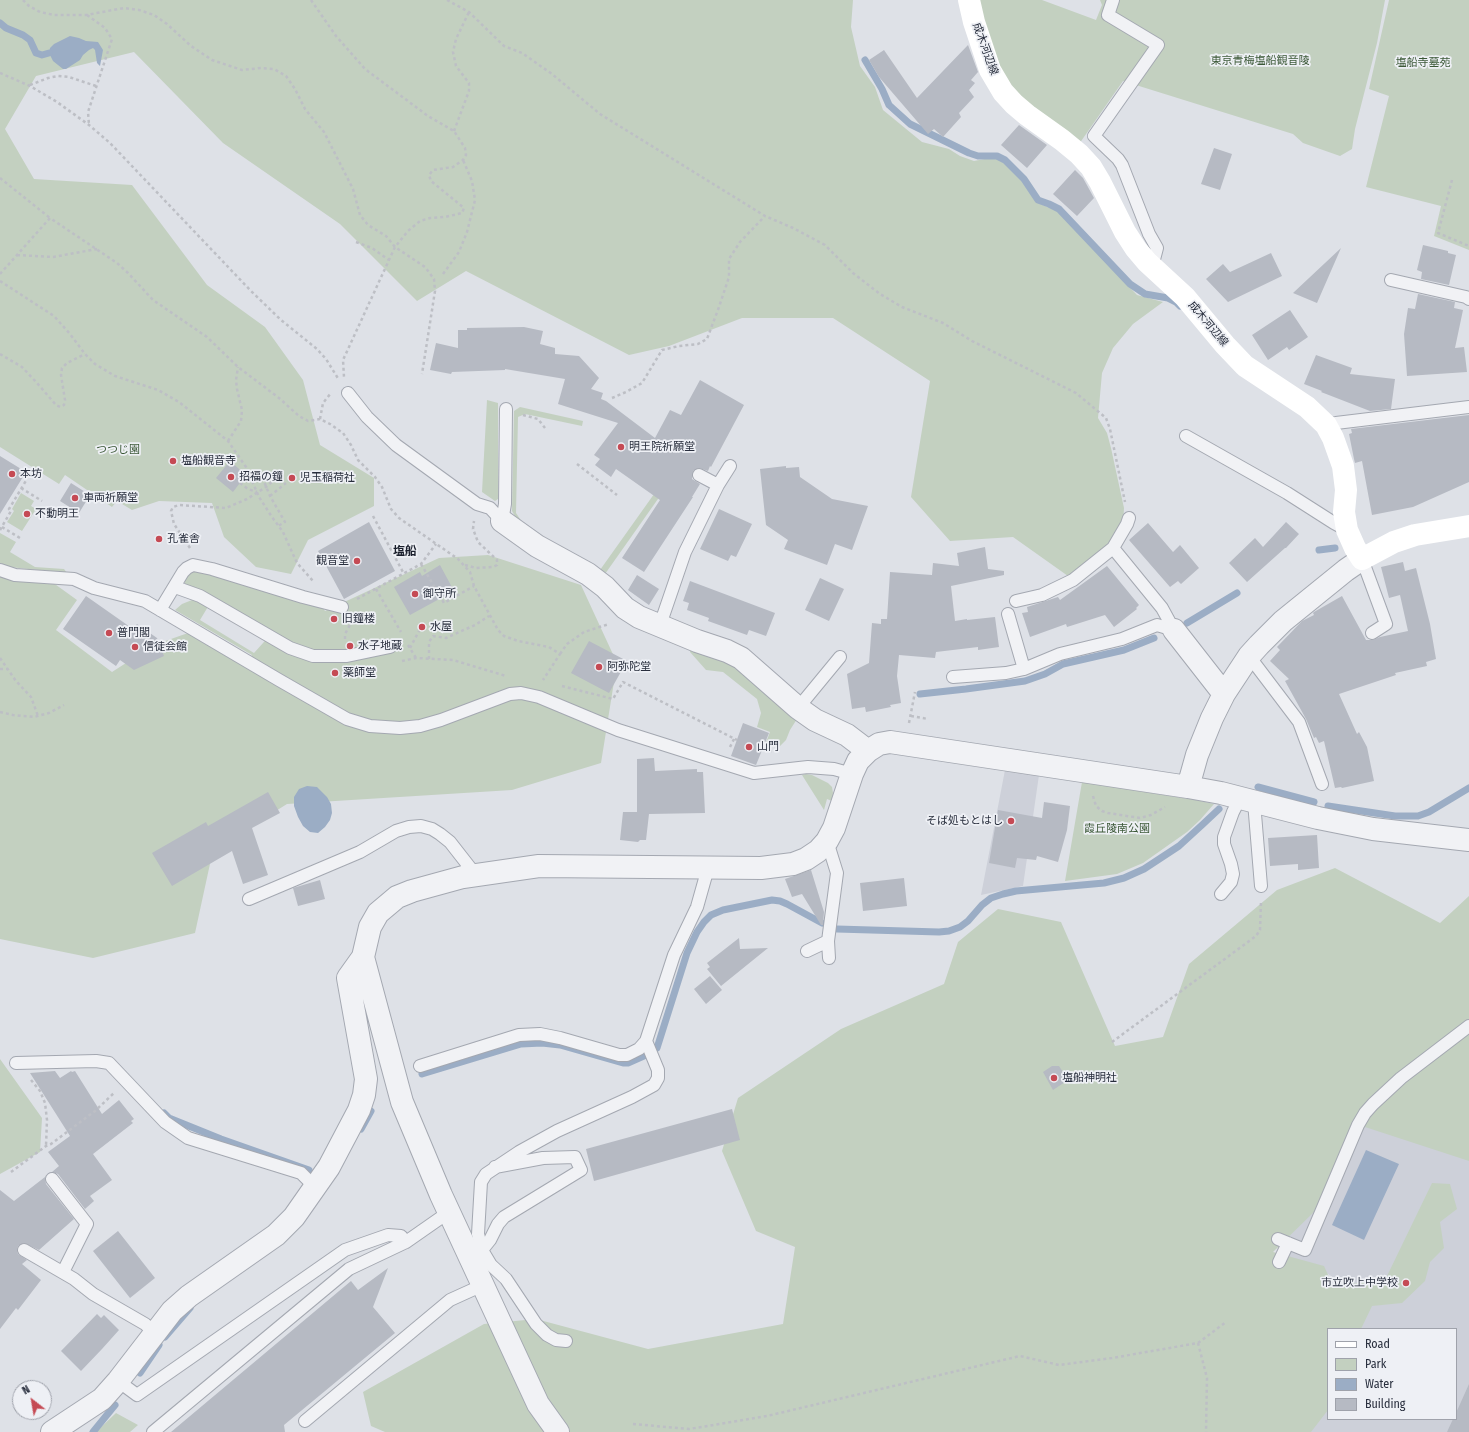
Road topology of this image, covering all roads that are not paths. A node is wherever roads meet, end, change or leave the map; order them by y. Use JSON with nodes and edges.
{"nodes":[{"id":1,"x":969,"y":0,"type":"edge"},
{"id":2,"x":1113,"y":0,"type":"edge"},
{"id":3,"x":1152,"y":266,"type":"junction"},
{"id":4,"x":1391,"y":280,"type":"dead end"},
{"id":5,"x":1469,"y":299,"type":"edge"},
{"id":6,"x":345,"y":388,"type":"road end"},
{"id":7,"x":1469,"y":407,"type":"edge"},
{"id":8,"x":506,"y":409,"type":"road end"},
{"id":9,"x":1326,"y":425,"type":"junction"},
{"id":10,"x":1186,"y":436,"type":"dead end"},
{"id":11,"x":730,"y":466,"type":"dead end"},
{"id":12,"x":699,"y":475,"type":"dead end"},
{"id":13,"x":718,"y":485,"type":"junction"},
{"id":14,"x":1129,"y":518,"type":"road end"},
{"id":15,"x":502,"y":521,"type":"junction"},
{"id":16,"x":1469,"y":526,"type":"edge"},
{"id":17,"x":1347,"y":530,"type":"junction"},
{"id":18,"x":1113,"y":548,"type":"junction"},
{"id":19,"x":1362,"y":559,"type":"junction"},
{"id":20,"x":0,"y":570,"type":"edge"},
{"id":21,"x":174,"y":587,"type":"junction"},
{"id":22,"x":1016,"y":601,"type":"dead end"},
{"id":23,"x":342,"y":607,"type":"road end"},
{"id":24,"x":160,"y":610,"type":"junction"},
{"id":25,"x":1008,"y":614,"type":"dead end"},
{"id":26,"x":660,"y":625,"type":"junction"},
{"id":27,"x":1174,"y":630,"type":"junction"},
{"id":28,"x":1372,"y":634,"type":"dead end"},
{"id":29,"x":390,"y":647,"type":"dead end"},
{"id":30,"x":1250,"y":656,"type":"junction"},
{"id":31,"x":840,"y":657,"type":"dead end"},
{"id":32,"x":1024,"y":669,"type":"junction"},
{"id":33,"x":953,"y":677,"type":"dead end"},
{"id":34,"x":1224,"y":694,"type":"junction"},
{"id":35,"x":798,"y":708,"type":"junction"},
{"id":36,"x":868,"y":750,"type":"junction"},
{"id":37,"x":852,"y":774,"type":"junction"},
{"id":38,"x":1322,"y":784,"type":"dead end"},
{"id":39,"x":1188,"y":786,"type":"junction"},
{"id":40,"x":1247,"y":800,"type":"junction"},
{"id":41,"x":1469,"y":840,"type":"edge"},
{"id":42,"x":827,"y":841,"type":"junction"},
{"id":43,"x":708,"y":868,"type":"junction"},
{"id":44,"x":475,"y":874,"type":"junction"},
{"id":45,"x":1261,"y":886,"type":"road end"},
{"id":46,"x":1221,"y":894,"type":"dead end"},
{"id":47,"x":249,"y":899,"type":"dead end"},
{"id":48,"x":828,"y":941,"type":"junction"},
{"id":49,"x":807,"y":951,"type":"dead end"},
{"id":50,"x":363,"y":957,"type":"junction"},
{"id":51,"x":829,"y":958,"type":"dead end"},
{"id":52,"x":1469,"y":1026,"type":"edge"},
{"id":53,"x":646,"y":1041,"type":"junction"},
{"id":54,"x":16,"y":1064,"type":"road end"},
{"id":55,"x":420,"y":1066,"type":"dead end"},
{"id":56,"x":495,"y":1167,"type":"junction"},
{"id":57,"x":52,"y":1179,"type":"dead end"},
{"id":58,"x":315,"y":1187,"type":"junction"},
{"id":59,"x":449,"y":1212,"type":"junction"},
{"id":60,"x":406,"y":1242,"type":"junction"},
{"id":61,"x":24,"y":1250,"type":"dead end"},
{"id":62,"x":476,"y":1253,"type":"junction"},
{"id":63,"x":1279,"y":1262,"type":"dead end"},
{"id":64,"x":63,"y":1272,"type":"junction"},
{"id":65,"x":483,"y":1285,"type":"junction"},
{"id":66,"x":155,"y":1333,"type":"junction"},
{"id":67,"x":566,"y":1342,"type":"dead end"},
{"id":68,"x":118,"y":1381,"type":"junction"},
{"id":69,"x":305,"y":1420,"type":"dead end"},
{"id":70,"x":52,"y":1432,"type":"edge"},
{"id":71,"x":153,"y":1432,"type":"edge"},
{"id":72,"x":558,"y":1432,"type":"edge"}],
"edges":[{"from":1,"to":3,"type":"main road","name":"成木河辺線"},
{"from":2,"to":3,"type":"lane"},
{"from":3,"to":9,"type":"main road","name":"成木河辺線"},
{"from":4,"to":5,"type":"lane"},
{"from":6,"to":15,"type":"lane"},
{"from":7,"to":9,"type":"lane"},
{"from":8,"to":15,"type":"lane"},
{"from":9,"to":17,"type":"main road","name":"成木河辺線"},
{"from":10,"to":17,"type":"lane"},
{"from":11,"to":13,"type":"lane"},
{"from":12,"to":13,"type":"lane"},
{"from":13,"to":26,"type":"lane"},
{"from":14,"to":18,"type":"lane"},
{"from":15,"to":26,"type":"street"},
{"from":16,"to":19,"type":"main road"},
{"from":17,"to":19,"type":"main road","name":"成木河辺線"},
{"from":18,"to":22,"type":"lane"},
{"from":18,"to":27,"type":"lane"},
{"from":19,"to":28,"type":"lane"},
{"from":19,"to":30,"type":"street"},
{"from":20,"to":24,"type":"lane"},
{"from":21,"to":23,"type":"lane"},
{"from":21,"to":24,"type":"lane"},
{"from":21,"to":29,"type":"lane"},
{"from":24,"to":37,"type":"lane"},
{"from":25,"to":32,"type":"lane"},
{"from":26,"to":35,"type":"street"},
{"from":27,"to":32,"type":"lane"},
{"from":27,"to":34,"type":"street"},
{"from":30,"to":34,"type":"street"},
{"from":30,"to":38,"type":"lane"},
{"from":31,"to":35,"type":"lane"},
{"from":32,"to":33,"type":"lane"},
{"from":34,"to":39,"type":"street"},
{"from":35,"to":36,"type":"street"},
{"from":36,"to":37,"type":"street"},
{"from":36,"to":39,"type":"street"},
{"from":37,"to":42,"type":"street"},
{"from":39,"to":40,"type":"street"},
{"from":40,"to":41,"type":"street"},
{"from":40,"to":45,"type":"lane"},
{"from":40,"to":46,"type":"lane"},
{"from":42,"to":43,"type":"street"},
{"from":42,"to":48,"type":"lane"},
{"from":43,"to":44,"type":"street"},
{"from":43,"to":53,"type":"lane"},
{"from":44,"to":47,"type":"lane"},
{"from":44,"to":50,"type":"street"},
{"from":48,"to":49,"type":"lane"},
{"from":48,"to":51,"type":"lane"},
{"from":50,"to":58,"type":"street"},
{"from":50,"to":59,"type":"street"},
{"from":52,"to":63,"type":"lane"},
{"from":53,"to":55,"type":"lane"},
{"from":53,"to":56,"type":"lane"},
{"from":54,"to":58,"type":"lane"},
{"from":56,"to":62,"type":"lane"},
{"from":56,"to":62,"type":"lane"},
{"from":57,"to":64,"type":"lane"},
{"from":58,"to":66,"type":"street"},
{"from":59,"to":60,"type":"lane"},
{"from":59,"to":62,"type":"street"},
{"from":60,"to":68,"type":"lane"},
{"from":60,"to":71,"type":"lane"},
{"from":61,"to":64,"type":"lane"},
{"from":62,"to":65,"type":"street"},
{"from":62,"to":67,"type":"lane"},
{"from":64,"to":66,"type":"lane"},
{"from":65,"to":69,"type":"lane"},
{"from":65,"to":72,"type":"street"},
{"from":66,"to":68,"type":"street"},
{"from":68,"to":70,"type":"street"}]}
